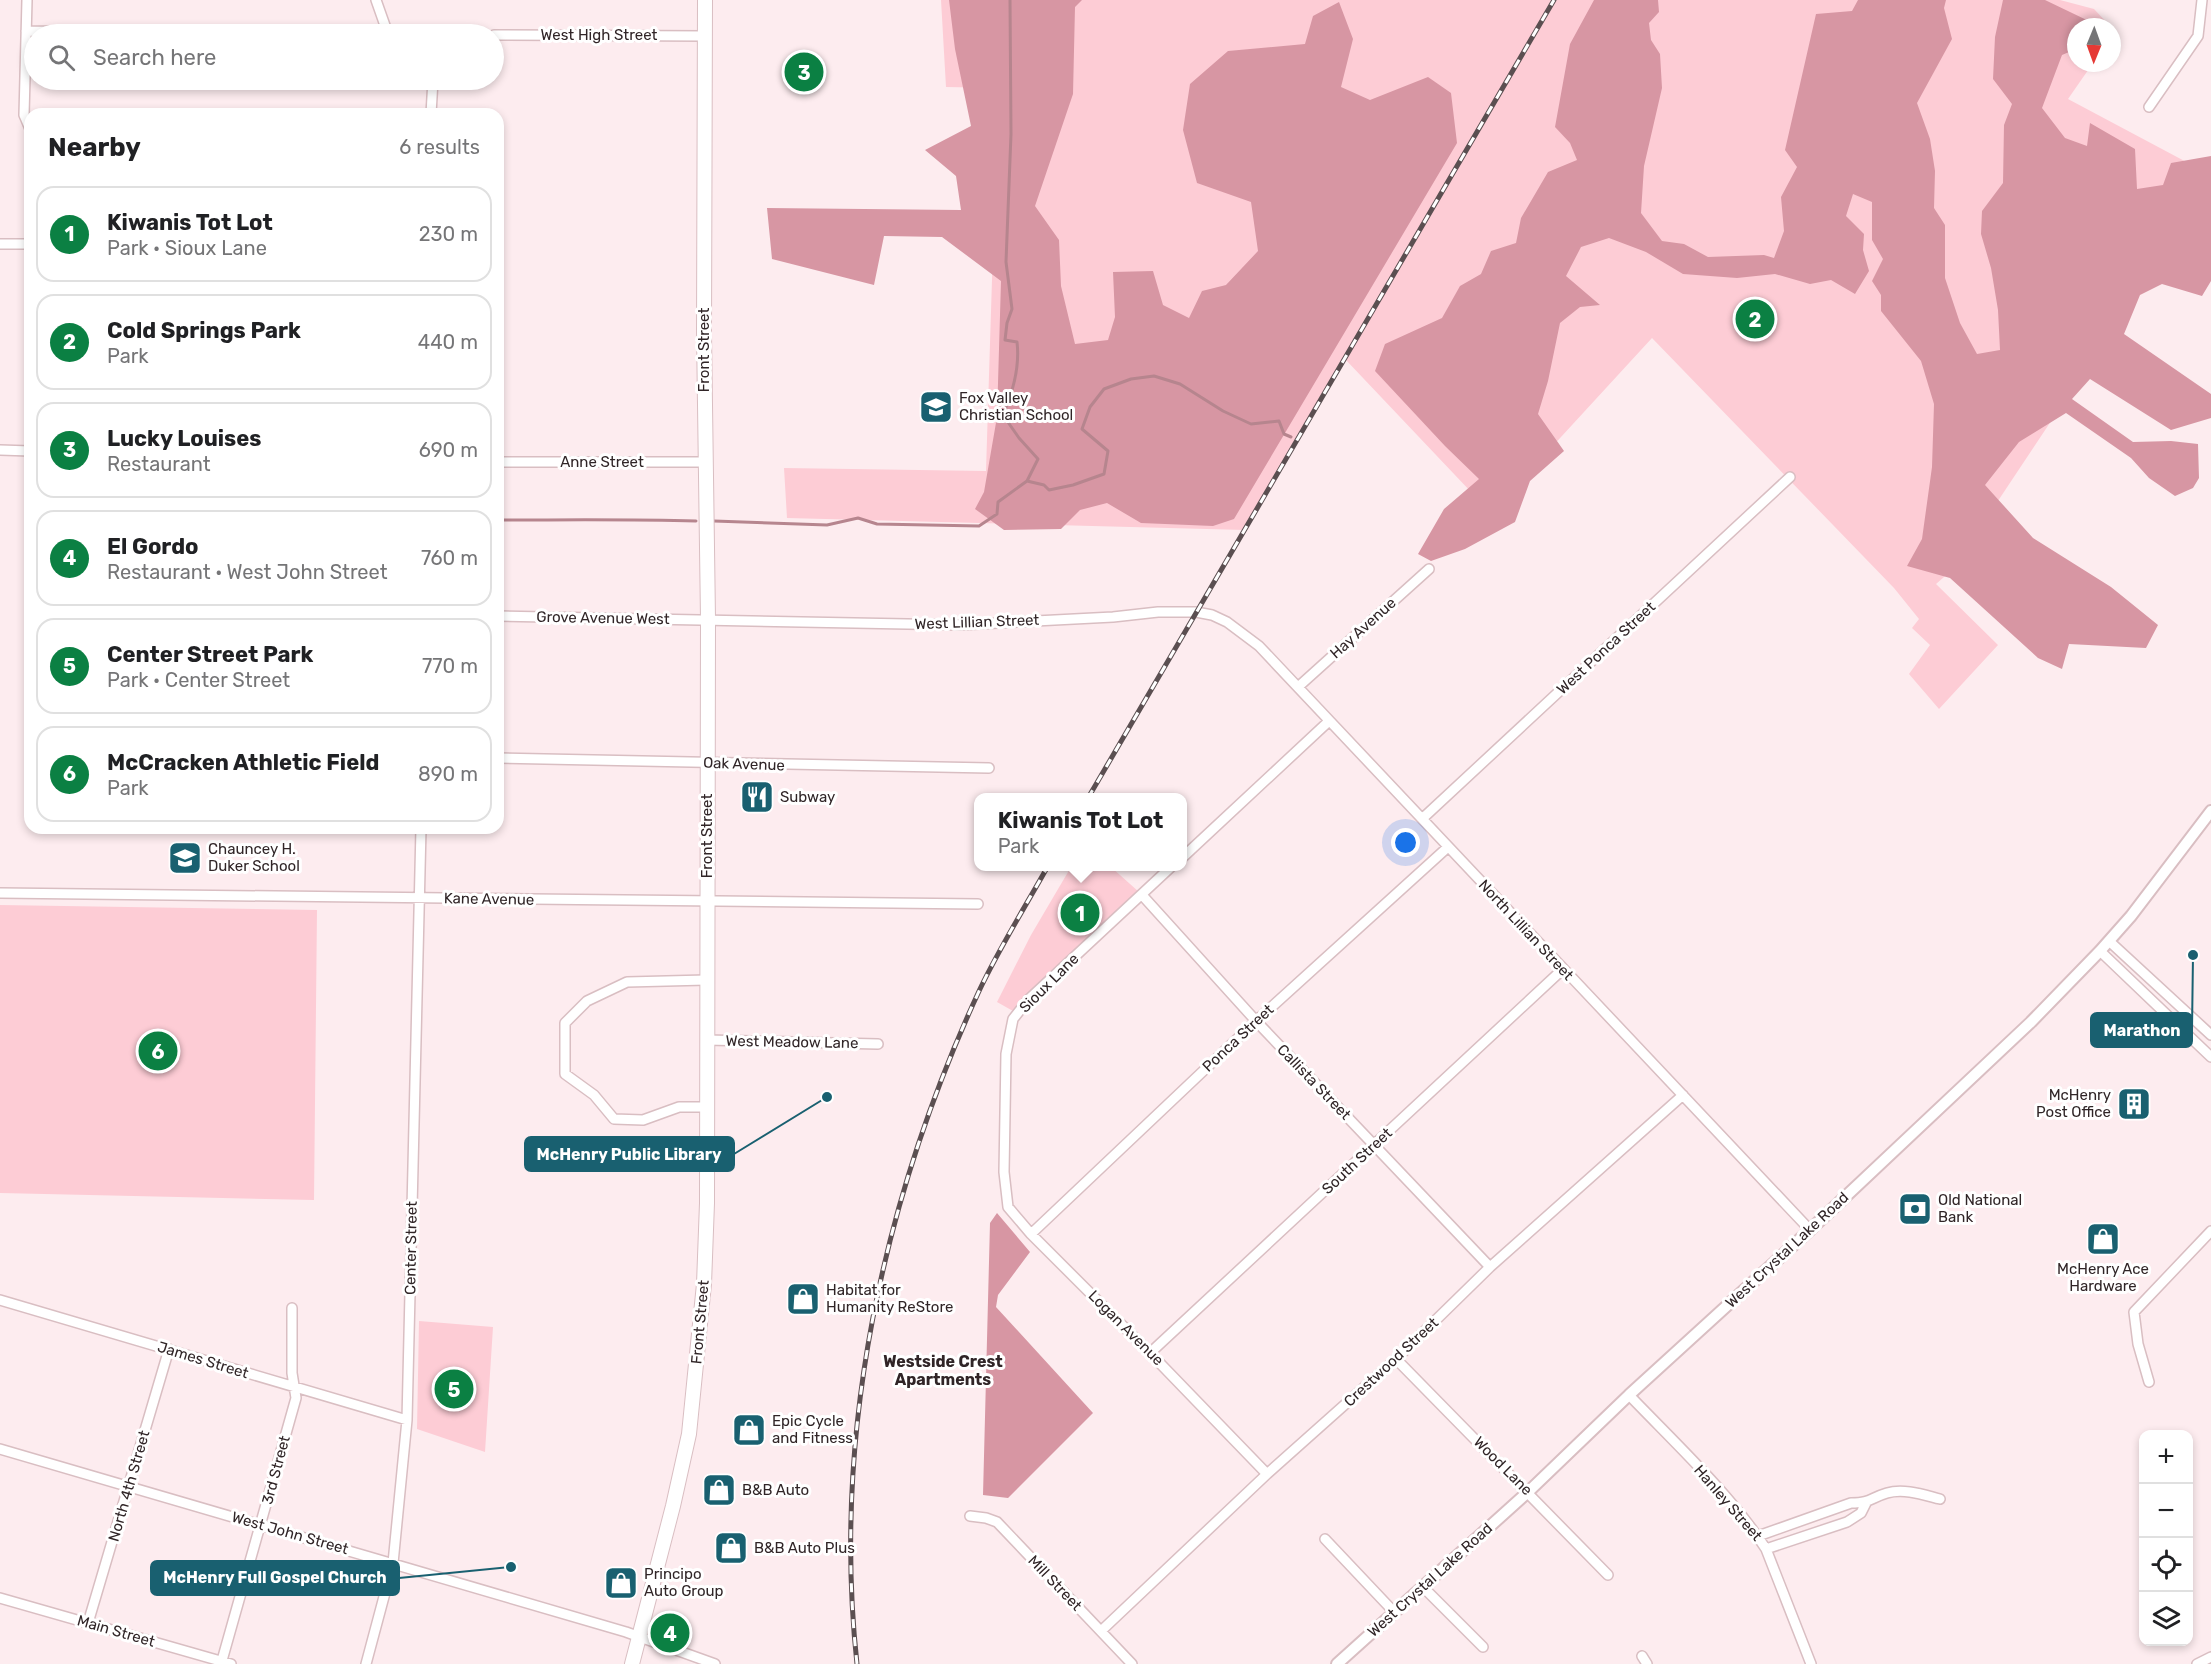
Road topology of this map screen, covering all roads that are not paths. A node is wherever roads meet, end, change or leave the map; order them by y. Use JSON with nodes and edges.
{"nodes":[{"id":1,"x":27,"y":0,"type":"edge"},
{"id":2,"x":376,"y":0,"type":"edge"},
{"id":3,"x":705,"y":0,"type":"edge"},
{"id":4,"x":2202,"y":0,"type":"edge"},
{"id":5,"x":26,"y":24,"type":"edge"},
{"id":6,"x":384,"y":24,"type":"edge"},
{"id":7,"x":504,"y":35,"type":"edge"},
{"id":8,"x":705,"y":36,"type":"junction"},
{"id":9,"x":25,"y":90,"type":"edge"},
{"id":10,"x":432,"y":90,"type":"edge"},
{"id":11,"x":2149,"y":107,"type":"dead end"},
{"id":12,"x":24,"y":108,"type":"edge"},
{"id":13,"x":431,"y":108,"type":"edge"},
{"id":14,"x":0,"y":244,"type":"edge"},
{"id":15,"x":24,"y":244,"type":"edge"},
{"id":16,"x":0,"y":450,"type":"edge"},
{"id":17,"x":24,"y":450,"type":"edge"},
{"id":18,"x":504,"y":462,"type":"edge"},
{"id":19,"x":706,"y":462,"type":"junction"},
{"id":20,"x":1790,"y":477,"type":"dead end"},
{"id":21,"x":1429,"y":569,"type":"dead end"},
{"id":22,"x":504,"y":616,"type":"edge"},
{"id":23,"x":708,"y":619,"type":"junction"},
{"id":24,"x":1242,"y":632,"type":"joint"},
{"id":25,"x":1298,"y":687,"type":"junction"},
{"id":26,"x":1328,"y":722,"type":"junction"},
{"id":27,"x":504,"y":758,"type":"edge"},
{"id":28,"x":707,"y":763,"type":"junction"},
{"id":29,"x":989,"y":768,"type":"dead end"},
{"id":30,"x":2211,"y":811,"type":"edge"},
{"id":31,"x":1423,"y":818,"type":"junction"},
{"id":32,"x":421,"y":834,"type":"edge"},
{"id":33,"x":1448,"y":847,"type":"junction"},
{"id":34,"x":1187,"y":853,"type":"edge"},
{"id":35,"x":1168,"y":871,"type":"edge"},
{"id":36,"x":0,"y":893,"type":"edge"},
{"id":37,"x":1142,"y":895,"type":"junction"},
{"id":38,"x":420,"y":898,"type":"junction"},
{"id":39,"x":706,"y":901,"type":"junction"},
{"id":40,"x":978,"y":904,"type":"dead end"},
{"id":41,"x":2109,"y":941,"type":"junction"},
{"id":42,"x":2100,"y":951,"type":"junction"},
{"id":43,"x":1563,"y":969,"type":"junction"},
{"id":44,"x":706,"y":980,"type":"junction"},
{"id":45,"x":1256,"y":1021,"type":"junction"},
{"id":46,"x":2211,"y":1035,"type":"edge"},
{"id":47,"x":706,"y":1040,"type":"junction"},
{"id":48,"x":878,"y":1044,"type":"dead end"},
{"id":49,"x":2211,"y":1057,"type":"edge"},
{"id":50,"x":1683,"y":1095,"type":"junction"},
{"id":51,"x":706,"y":1107,"type":"junction"},
{"id":52,"x":1375,"y":1145,"type":"junction"},
{"id":53,"x":1004,"y":1172,"type":"joint"},
{"id":54,"x":1810,"y":1230,"type":"junction"},
{"id":55,"x":2211,"y":1231,"type":"edge"},
{"id":56,"x":1031,"y":1234,"type":"junction"},
{"id":57,"x":1490,"y":1267,"type":"junction"},
{"id":58,"x":0,"y":1300,"type":"edge"},
{"id":59,"x":292,"y":1308,"type":"dead end"},
{"id":60,"x":169,"y":1350,"type":"junction"},
{"id":61,"x":1150,"y":1353,"type":"junction"},
{"id":62,"x":1396,"y":1359,"type":"junction"},
{"id":63,"x":2149,"y":1383,"type":"dead end"},
{"id":64,"x":294,"y":1387,"type":"junction"},
{"id":65,"x":1629,"y":1395,"type":"junction"},
{"id":66,"x":407,"y":1420,"type":"junction"},
{"id":67,"x":0,"y":1449,"type":"edge"},
{"id":68,"x":1267,"y":1474,"type":"junction"},
{"id":69,"x":129,"y":1485,"type":"junction"},
{"id":70,"x":1528,"y":1492,"type":"junction"},
{"id":71,"x":1940,"y":1499,"type":"dead end"},
{"id":72,"x":1866,"y":1503,"type":"junction"},
{"id":73,"x":970,"y":1516,"type":"dead end"},
{"id":74,"x":261,"y":1524,"type":"junction"},
{"id":75,"x":1758,"y":1536,"type":"junction"},
{"id":76,"x":1325,"y":1539,"type":"dead end"},
{"id":77,"x":1766,"y":1549,"type":"junction"},
{"id":78,"x":393,"y":1563,"type":"junction"},
{"id":79,"x":1608,"y":1575,"type":"dead end"},
{"id":80,"x":1422,"y":1587,"type":"junction"},
{"id":81,"x":0,"y":1599,"type":"edge"},
{"id":82,"x":1394,"y":1612,"type":"junction"},
{"id":83,"x":88,"y":1623,"type":"junction"},
{"id":84,"x":1101,"y":1631,"type":"junction"},
{"id":85,"x":640,"y":1637,"type":"junction"},
{"id":86,"x":1483,"y":1647,"type":"dead end"},
{"id":87,"x":2211,"y":1657,"type":"edge"},
{"id":88,"x":221,"y":1663,"type":"edge"},
{"id":89,"x":231,"y":1664,"type":"edge"},
{"id":90,"x":366,"y":1664,"type":"edge"},
{"id":91,"x":632,"y":1664,"type":"edge"},
{"id":92,"x":715,"y":1664,"type":"edge"},
{"id":93,"x":1132,"y":1664,"type":"edge"},
{"id":94,"x":1337,"y":1664,"type":"edge"},
{"id":95,"x":1811,"y":1664,"type":"edge"},
{"id":96,"x":2197,"y":1664,"type":"edge"}],
"edges":[{"from":1,"to":5,"type":"street"},
{"from":2,"to":6,"type":"street"},
{"from":3,"to":8,"type":"main road","name":"Front Street"},
{"from":4,"to":11,"type":"street"},
{"from":7,"to":8,"type":"street","name":"West High Street"},
{"from":8,"to":19,"type":"main road","name":"Front Street"},
{"from":9,"to":12,"type":"street"},
{"from":10,"to":13,"type":"street"},
{"from":14,"to":15,"type":"street"},
{"from":16,"to":17,"type":"street"},
{"from":18,"to":19,"type":"street","name":"Anne Street"},
{"from":19,"to":23,"type":"main road","name":"Front Street"},
{"from":20,"to":31,"type":"street","name":"West Ponca Street"},
{"from":21,"to":25,"type":"street","name":"Hay Avenue"},
{"from":22,"to":23,"type":"street","name":"Grove Avenue West"},
{"from":23,"to":24,"type":"street","name":"West Lillian Street"},
{"from":23,"to":28,"type":"main road","name":"Front Street"},
{"from":24,"to":25,"type":"street","name":"North Lillian Street"},
{"from":25,"to":26,"type":"street","name":"North Lillian Street"},
{"from":26,"to":31,"type":"street","name":"North Lillian Street"},
{"from":26,"to":34,"type":"street"},
{"from":27,"to":28,"type":"street","name":"Oak Avenue"},
{"from":28,"to":29,"type":"street","name":"Oak Avenue"},
{"from":28,"to":39,"type":"main road","name":"Front Street"},
{"from":30,"to":41,"type":"street","name":"West Crystal Lake Road"},
{"from":31,"to":33,"type":"street","name":"North Lillian Street"},
{"from":32,"to":38,"type":"street","name":"Center Street"},
{"from":33,"to":43,"type":"street","name":"North Lillian Street"},
{"from":33,"to":45,"type":"street","name":"Ponca Street"},
{"from":35,"to":37,"type":"street","name":"Sioux Lane"},
{"from":36,"to":38,"type":"street","name":"Kane Avenue"},
{"from":37,"to":45,"type":"street","name":"Callista Street"},
{"from":37,"to":53,"type":"street","name":"Sioux Lane"},
{"from":38,"to":39,"type":"street","name":"Kane Avenue"},
{"from":38,"to":66,"type":"street","name":"Center Street"},
{"from":39,"to":40,"type":"street","name":"Kane Avenue"},
{"from":39,"to":44,"type":"main road","name":"Front Street"},
{"from":41,"to":42,"type":"street","name":"West Crystal Lake Road"},
{"from":41,"to":46,"type":"street"},
{"from":42,"to":49,"type":"street"},
{"from":42,"to":54,"type":"street","name":"West Crystal Lake Road"},
{"from":43,"to":50,"type":"street","name":"North Lillian Street"},
{"from":43,"to":52,"type":"street","name":"South Street"},
{"from":44,"to":47,"type":"main road","name":"Front Street"},
{"from":44,"to":51,"type":"street"},
{"from":45,"to":52,"type":"street","name":"Callista Street"},
{"from":45,"to":56,"type":"street","name":"Ponca Street"},
{"from":47,"to":48,"type":"street","name":"West Meadow Lane"},
{"from":47,"to":51,"type":"main road","name":"Front Street"},
{"from":50,"to":54,"type":"street","name":"North Lillian Street"},
{"from":50,"to":57,"type":"street","name":"Crestwood Street"},
{"from":51,"to":85,"type":"main road","name":"Front Street"},
{"from":52,"to":57,"type":"street","name":"Callista Street"},
{"from":52,"to":61,"type":"street","name":"South Street"},
{"from":53,"to":56,"type":"street","name":"Logan Avenue"},
{"from":54,"to":65,"type":"street","name":"West Crystal Lake Road"},
{"from":55,"to":63,"type":"street"},
{"from":56,"to":61,"type":"street","name":"Logan Avenue"},
{"from":57,"to":62,"type":"street","name":"Crestwood Street"},
{"from":58,"to":60,"type":"street","name":"James Street"},
{"from":59,"to":64,"type":"street","name":"3rd Street"},
{"from":60,"to":64,"type":"street","name":"James Street"},
{"from":60,"to":69,"type":"street","name":"North 4th Street"},
{"from":61,"to":68,"type":"street","name":"Logan Avenue"},
{"from":62,"to":68,"type":"street","name":"Crestwood Street"},
{"from":62,"to":70,"type":"street","name":"Wood Lane"},
{"from":64,"to":66,"type":"street","name":"James Street"},
{"from":64,"to":74,"type":"street","name":"3rd Street"},
{"from":65,"to":70,"type":"street","name":"West Crystal Lake Road"},
{"from":65,"to":75,"type":"street","name":"Hanley Street"},
{"from":66,"to":78,"type":"street","name":"Center Street"},
{"from":67,"to":69,"type":"street","name":"West John Street"},
{"from":68,"to":84,"type":"street","name":"Crestwood Street"},
{"from":69,"to":74,"type":"street","name":"West John Street"},
{"from":69,"to":83,"type":"street","name":"North 4th Street"},
{"from":70,"to":79,"type":"street","name":"Wood Lane"},
{"from":70,"to":80,"type":"street","name":"West Crystal Lake Road"},
{"from":71,"to":72,"type":"street"},
{"from":72,"to":75,"type":"street"},
{"from":72,"to":77,"type":"street"},
{"from":73,"to":84,"type":"street","name":"Mill Street"},
{"from":74,"to":78,"type":"street","name":"West John Street"},
{"from":74,"to":88,"type":"street","name":"3rd Street"},
{"from":75,"to":77,"type":"street","name":"Hanley Street"},
{"from":76,"to":82,"type":"street"},
{"from":77,"to":95,"type":"street","name":"Hanley Street"},
{"from":78,"to":85,"type":"street","name":"West John Street"},
{"from":78,"to":90,"type":"street","name":"Center Street"},
{"from":80,"to":82,"type":"street","name":"West Crystal Lake Road"},
{"from":80,"to":86,"type":"street"},
{"from":81,"to":83,"type":"street","name":"Main Street"},
{"from":82,"to":94,"type":"street","name":"West Crystal Lake Road"},
{"from":83,"to":88,"type":"street","name":"Main Street"},
{"from":84,"to":93,"type":"street","name":"Mill Street"},
{"from":85,"to":91,"type":"main road","name":"Front Street"},
{"from":85,"to":92,"type":"street","name":"West John Street"},
{"from":87,"to":96,"type":"street"},
{"from":88,"to":89,"type":"street","name":"Main Street"}]}
